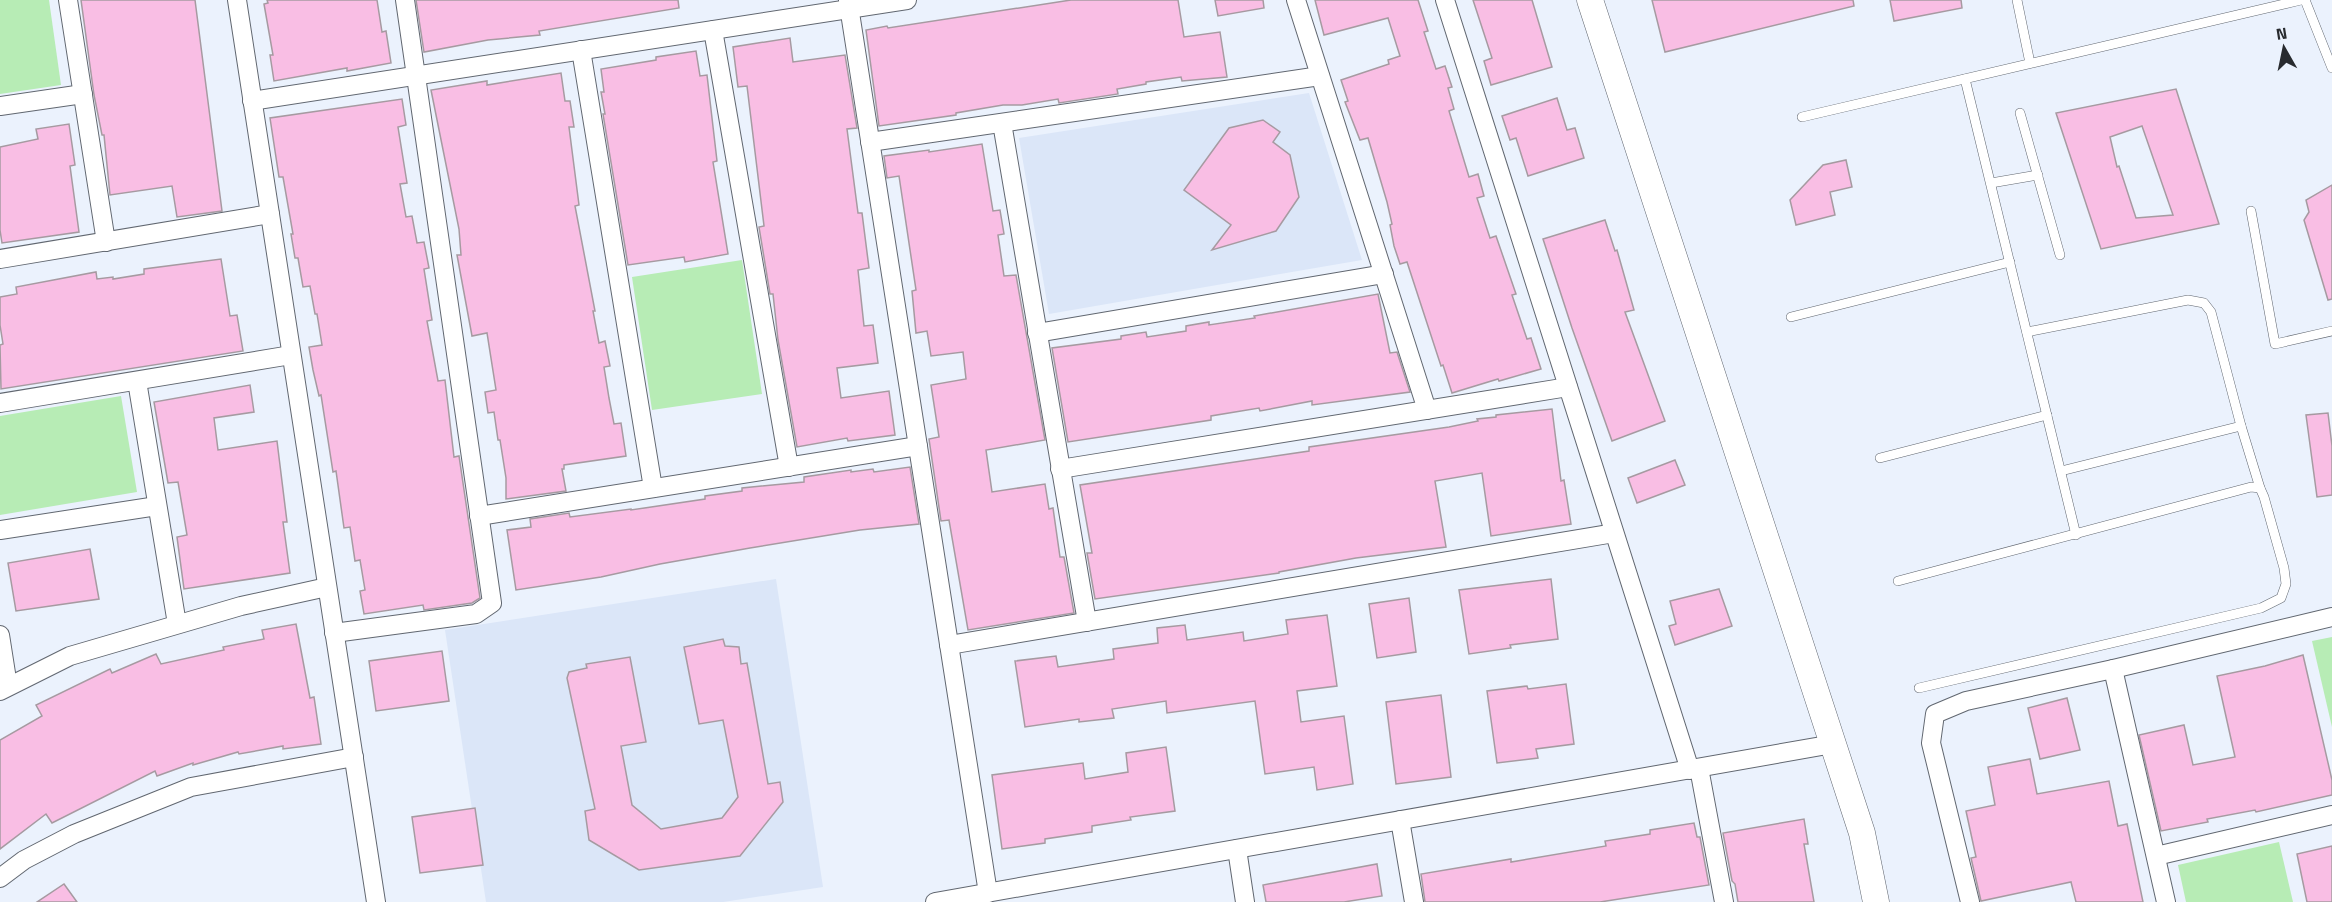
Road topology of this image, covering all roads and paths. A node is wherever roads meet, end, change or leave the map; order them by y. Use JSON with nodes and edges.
{"nodes":[{"id":1,"x":68,"y":0,"type":"edge"},
{"id":2,"x":237,"y":0,"type":"edge"},
{"id":3,"x":405,"y":0,"type":"edge"},
{"id":4,"x":907,"y":0,"type":"edge"},
{"id":5,"x":1296,"y":0,"type":"edge"},
{"id":6,"x":1444,"y":0,"type":"edge"},
{"id":7,"x":1590,"y":0,"type":"edge"},
{"id":8,"x":2017,"y":0,"type":"edge"},
{"id":9,"x":2303,"y":0,"type":"edge"},
{"id":10,"x":848,"y":4,"type":"edge"},
{"id":11,"x":713,"y":30,"type":"junction"},
{"id":12,"x":581,"y":50,"type":"junction"},
{"id":13,"x":2030,"y":63,"type":"junction"},
{"id":14,"x":2332,"y":68,"type":"edge"},
{"id":15,"x":416,"y":76,"type":"junction"},
{"id":16,"x":1320,"y":76,"type":"junction"},
{"id":17,"x":1965,"y":79,"type":"junction"},
{"id":18,"x":83,"y":94,"type":"junction"},
{"id":19,"x":252,"y":101,"type":"junction"},
{"id":20,"x":0,"y":106,"type":"edge"},
{"id":21,"x":2020,"y":113,"type":"dead end"},
{"id":22,"x":1802,"y":117,"type":"dead end"},
{"id":23,"x":1002,"y":123,"type":"junction"},
{"id":24,"x":870,"y":142,"type":"junction"},
{"id":25,"x":2038,"y":175,"type":"junction"},
{"id":26,"x":1991,"y":183,"type":"junction"},
{"id":27,"x":2251,"y":211,"type":"dead end"},
{"id":28,"x":270,"y":214,"type":"junction"},
{"id":29,"x":106,"y":242,"type":"junction"},
{"id":30,"x":2060,"y":255,"type":"dead end"},
{"id":31,"x":0,"y":259,"type":"edge"},
{"id":32,"x":2010,"y":262,"type":"junction"},
{"id":33,"x":1384,"y":274,"type":"junction"},
{"id":34,"x":1791,"y":317,"type":"dead end"},
{"id":35,"x":2332,"y":331,"type":"edge"},
{"id":36,"x":2027,"y":332,"type":"junction"},
{"id":37,"x":1037,"y":333,"type":"junction"},
{"id":38,"x":291,"y":355,"type":"junction"},
{"id":39,"x":137,"y":381,"type":"junction"},
{"id":40,"x":1568,"y":387,"type":"junction"},
{"id":41,"x":0,"y":403,"type":"edge"},
{"id":42,"x":1427,"y":410,"type":"junction"},
{"id":43,"x":2047,"y":415,"type":"junction"},
{"id":44,"x":2241,"y":426,"type":"junction"},
{"id":45,"x":918,"y":446,"type":"junction"},
{"id":46,"x":1880,"y":458,"type":"dead end"},
{"id":47,"x":789,"y":467,"type":"junction"},
{"id":48,"x":1060,"y":469,"type":"junction"},
{"id":49,"x":2061,"y":471,"type":"junction"},
{"id":50,"x":653,"y":488,"type":"junction"},
{"id":51,"x":2260,"y":488,"type":"junction"},
{"id":52,"x":157,"y":506,"type":"junction"},
{"id":53,"x":479,"y":516,"type":"junction"},
{"id":54,"x":0,"y":530,"type":"edge"},
{"id":55,"x":1614,"y":533,"type":"junction"},
{"id":56,"x":2076,"y":535,"type":"junction"},
{"id":57,"x":1898,"y":581,"type":"dead end"},
{"id":58,"x":327,"y":587,"type":"junction"},
{"id":59,"x":2332,"y":617,"type":"edge"},
{"id":60,"x":1087,"y":622,"type":"junction"},
{"id":61,"x":177,"y":624,"type":"junction"},
{"id":62,"x":334,"y":633,"type":"junction"},
{"id":63,"x":0,"y":635,"type":"edge"},
{"id":64,"x":949,"y":645,"type":"junction"},
{"id":65,"x":2113,"y":669,"type":"junction"},
{"id":66,"x":1919,"y":687,"type":"dead end"},
{"id":67,"x":4,"y":689,"type":"edge"},
{"id":68,"x":1833,"y":744,"type":"junction"},
{"id":69,"x":354,"y":757,"type":"junction"},
{"id":70,"x":1694,"y":769,"type":"junction"},
{"id":71,"x":2332,"y":815,"type":"edge"},
{"id":72,"x":1400,"y":820,"type":"junction"},
{"id":73,"x":1237,"y":849,"type":"junction"},
{"id":74,"x":2156,"y":856,"type":"junction"},
{"id":75,"x":0,"y":878,"type":"edge"},
{"id":76,"x":988,"y":893,"type":"junction"},
{"id":77,"x":376,"y":902,"type":"edge"},
{"id":78,"x":935,"y":902,"type":"edge"},
{"id":79,"x":1245,"y":902,"type":"edge"},
{"id":80,"x":1414,"y":902,"type":"edge"},
{"id":81,"x":1725,"y":902,"type":"edge"},
{"id":82,"x":1876,"y":902,"type":"edge"},
{"id":83,"x":1970,"y":902,"type":"edge"},
{"id":84,"x":2166,"y":902,"type":"edge"}],
"edges":[{"from":1,"to":18,"type":"street"},
{"from":2,"to":19,"type":"street"},
{"from":3,"to":15,"type":"street"},
{"from":4,"to":10,"type":"street"},
{"from":5,"to":16,"type":"street"},
{"from":6,"to":40,"type":"street"},
{"from":7,"to":68,"type":"street"},
{"from":8,"to":13,"type":"lane"},
{"from":9,"to":13,"type":"lane"},
{"from":9,"to":14,"type":"lane"},
{"from":10,"to":11,"type":"street"},
{"from":10,"to":24,"type":"street"},
{"from":11,"to":12,"type":"street"},
{"from":11,"to":47,"type":"street"},
{"from":12,"to":15,"type":"street"},
{"from":12,"to":50,"type":"street"},
{"from":13,"to":17,"type":"lane"},
{"from":15,"to":19,"type":"street"},
{"from":15,"to":53,"type":"street"},
{"from":16,"to":23,"type":"street"},
{"from":16,"to":33,"type":"street"},
{"from":17,"to":22,"type":"lane"},
{"from":17,"to":26,"type":"lane"},
{"from":18,"to":20,"type":"street"},
{"from":18,"to":29,"type":"street"},
{"from":19,"to":28,"type":"street"},
{"from":21,"to":25,"type":"lane"},
{"from":23,"to":24,"type":"street"},
{"from":23,"to":37,"type":"street"},
{"from":24,"to":45,"type":"street"},
{"from":25,"to":26,"type":"lane"},
{"from":25,"to":30,"type":"lane"},
{"from":26,"to":32,"type":"lane"},
{"from":27,"to":35,"type":"lane"},
{"from":28,"to":29,"type":"street"},
{"from":28,"to":38,"type":"street"},
{"from":29,"to":31,"type":"street"},
{"from":32,"to":34,"type":"lane"},
{"from":32,"to":36,"type":"lane"},
{"from":33,"to":37,"type":"street"},
{"from":33,"to":42,"type":"street"},
{"from":36,"to":43,"type":"lane"},
{"from":36,"to":44,"type":"lane"},
{"from":37,"to":48,"type":"street"},
{"from":38,"to":39,"type":"street"},
{"from":38,"to":58,"type":"street"},
{"from":39,"to":41,"type":"street"},
{"from":39,"to":52,"type":"street"},
{"from":40,"to":42,"type":"street"},
{"from":40,"to":55,"type":"street"},
{"from":42,"to":48,"type":"street"},
{"from":43,"to":46,"type":"lane"},
{"from":43,"to":49,"type":"lane"},
{"from":44,"to":49,"type":"lane"},
{"from":44,"to":51,"type":"lane"},
{"from":45,"to":47,"type":"street"},
{"from":45,"to":64,"type":"street"},
{"from":47,"to":50,"type":"street"},
{"from":48,"to":60,"type":"street"},
{"from":49,"to":56,"type":"lane"},
{"from":50,"to":53,"type":"street"},
{"from":51,"to":56,"type":"lane"},
{"from":51,"to":66,"type":"lane"},
{"from":52,"to":54,"type":"street"},
{"from":52,"to":61,"type":"street"},
{"from":53,"to":62,"type":"street"},
{"from":55,"to":60,"type":"street"},
{"from":55,"to":70,"type":"street"},
{"from":56,"to":57,"type":"lane"},
{"from":58,"to":61,"type":"street"},
{"from":58,"to":62,"type":"street"},
{"from":59,"to":65,"type":"street"},
{"from":60,"to":64,"type":"street"},
{"from":61,"to":67,"type":"street"},
{"from":62,"to":69,"type":"street"},
{"from":63,"to":67,"type":"street"},
{"from":64,"to":76,"type":"street"},
{"from":65,"to":74,"type":"street"},
{"from":65,"to":83,"type":"street"},
{"from":68,"to":70,"type":"street"},
{"from":68,"to":82,"type":"street"},
{"from":69,"to":75,"type":"street"},
{"from":69,"to":77,"type":"street"},
{"from":70,"to":72,"type":"street"},
{"from":70,"to":81,"type":"street"},
{"from":71,"to":74,"type":"street"},
{"from":72,"to":73,"type":"street"},
{"from":72,"to":80,"type":"street"},
{"from":73,"to":76,"type":"street"},
{"from":73,"to":79,"type":"street"},
{"from":74,"to":84,"type":"street"},
{"from":76,"to":78,"type":"street"}]}
